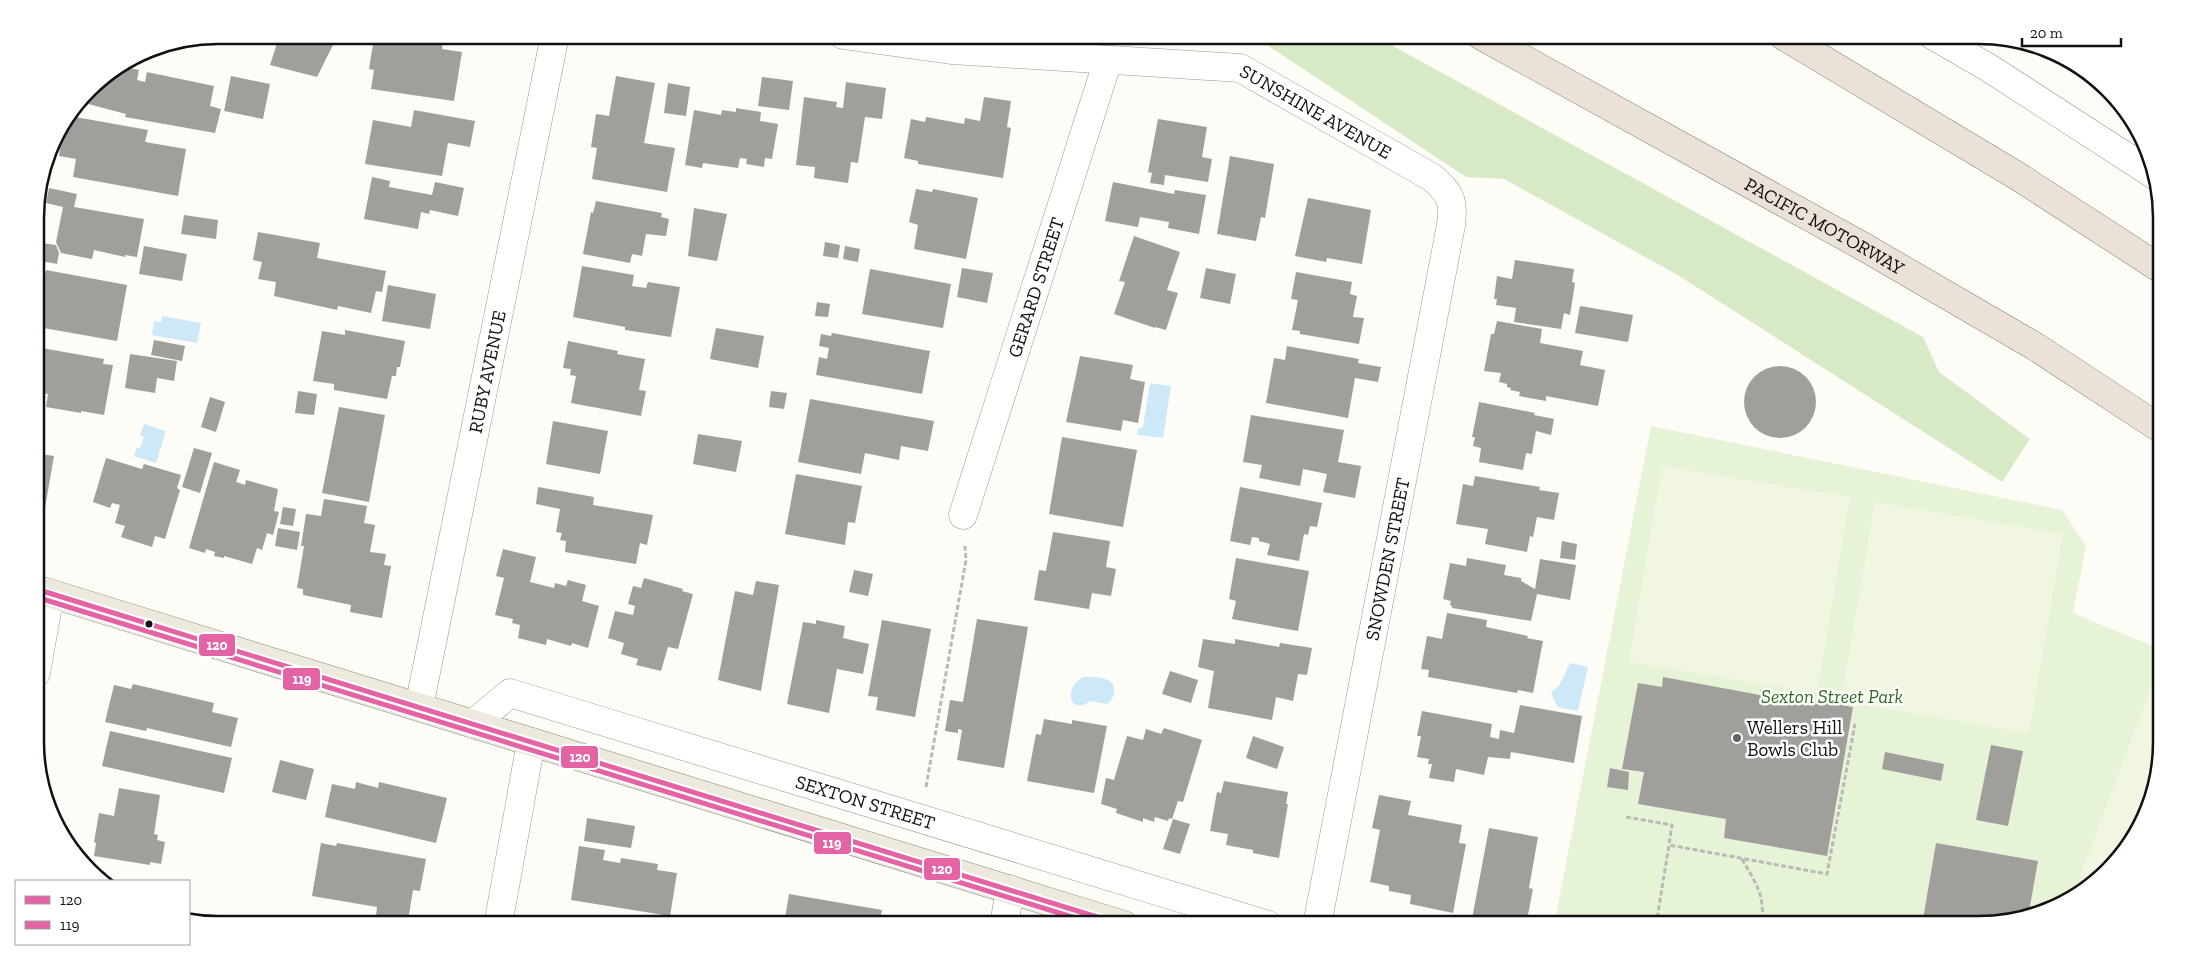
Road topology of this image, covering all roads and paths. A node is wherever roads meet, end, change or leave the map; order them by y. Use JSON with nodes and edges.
{"nodes":[{"id":1,"x":553,"y":44,"type":"edge"},
{"id":2,"x":908,"y":44,"type":"edge"},
{"id":3,"x":1496,"y":44,"type":"edge"},
{"id":4,"x":1797,"y":44,"type":"edge"},
{"id":5,"x":1948,"y":44,"type":"edge"},
{"id":6,"x":1108,"y":60,"type":"junction"},
{"id":7,"x":2146,"y":169,"type":"edge"},
{"id":8,"x":1448,"y":192,"type":"joint"},
{"id":9,"x":2153,"y":264,"type":"edge"},
{"id":10,"x":2153,"y":424,"type":"edge"},
{"id":11,"x":963,"y":515,"type":"dead end"},
{"id":12,"x":966,"y":560,"type":"dead end"},
{"id":13,"x":44,"y":592,"type":"edge"},
{"id":14,"x":419,"y":707,"type":"junction"},
{"id":15,"x":473,"y":724,"type":"junction"},
{"id":16,"x":1856,"y":724,"type":"dead end"},
{"id":17,"x":531,"y":742,"type":"junction"},
{"id":18,"x":926,"y":787,"type":"dead end"},
{"id":19,"x":1626,"y":817,"type":"dead end"},
{"id":20,"x":1669,"y":845,"type":"junction"},
{"id":21,"x":1742,"y":859,"type":"junction"},
{"id":22,"x":1010,"y":889,"type":"junction"},
{"id":23,"x":500,"y":916,"type":"edge"},
{"id":24,"x":1006,"y":916,"type":"edge"},
{"id":25,"x":1096,"y":916,"type":"edge"},
{"id":26,"x":1239,"y":916,"type":"edge"},
{"id":27,"x":1319,"y":916,"type":"edge"},
{"id":28,"x":1657,"y":916,"type":"edge"},
{"id":29,"x":1763,"y":916,"type":"edge"}],
"edges":[{"from":1,"to":14,"type":"street","name":"RUBY AVENUE"},
{"from":2,"to":6,"type":"street","name":"SUNSHINE AVENUE"},
{"from":3,"to":10,"type":"highway","name":"PACIFIC MOTORWAY"},
{"from":4,"to":9,"type":"highway"},
{"from":5,"to":7,"type":"street"},
{"from":6,"to":8,"type":"street","name":"SUNSHINE AVENUE"},
{"from":6,"to":11,"type":"street","name":"GERARD STREET"},
{"from":8,"to":27,"type":"street","name":"SNOWDEN STREET"},
{"from":12,"to":18,"type":"path"},
{"from":13,"to":14,"type":"main road"},
{"from":14,"to":15,"type":"main road"},
{"from":15,"to":17,"type":"main road"},
{"from":15,"to":26,"type":"street","name":"SEXTON STREET"},
{"from":16,"to":21,"type":"path"},
{"from":17,"to":22,"type":"main road"},
{"from":17,"to":23,"type":"street"},
{"from":19,"to":20,"type":"path"},
{"from":20,"to":21,"type":"path"},
{"from":20,"to":28,"type":"path"},
{"from":21,"to":29,"type":"path"},
{"from":22,"to":24,"type":"street"},
{"from":22,"to":25,"type":"main road"}]}
